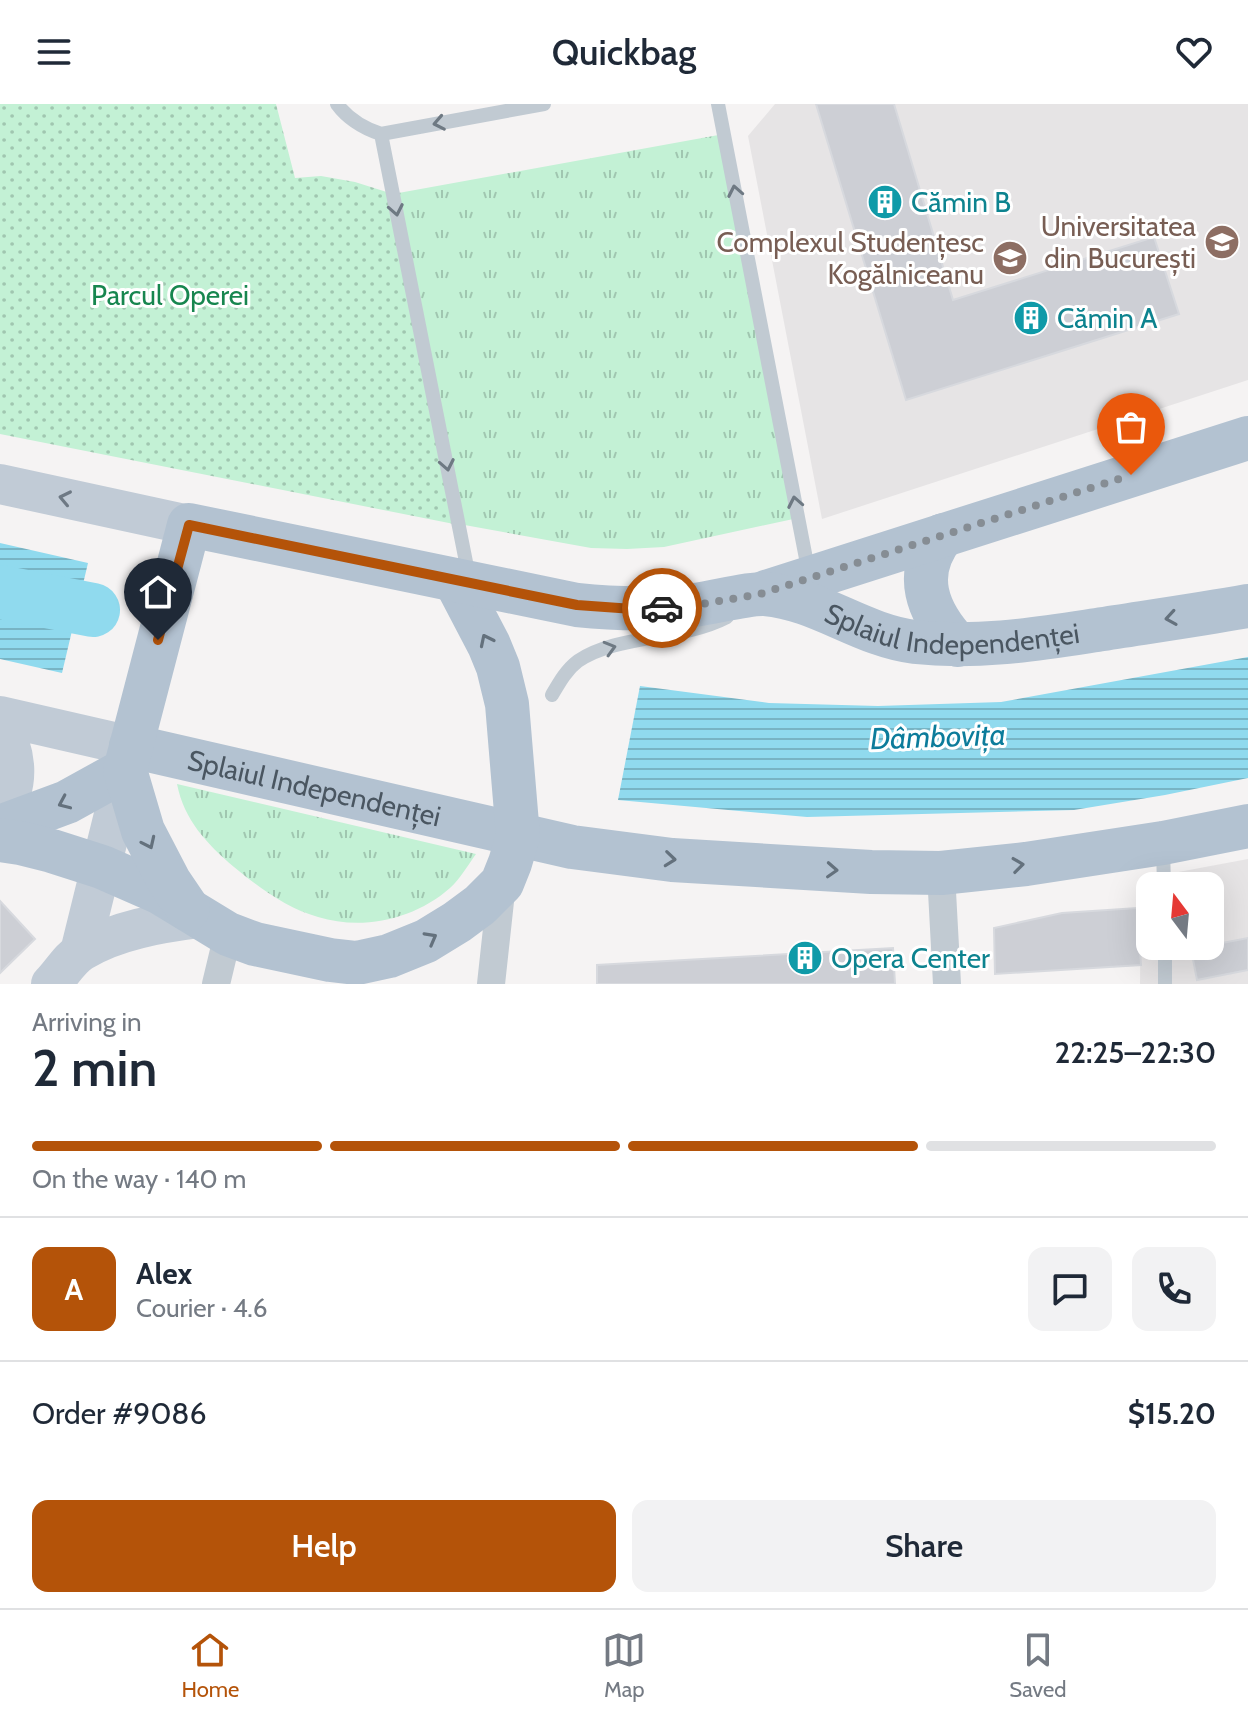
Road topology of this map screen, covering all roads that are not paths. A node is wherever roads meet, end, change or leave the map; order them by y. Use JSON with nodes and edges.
{"nodes":[{"id":1,"x":337,"y":104,"type":"edge"},
{"id":2,"x":544,"y":104,"type":"edge"},
{"id":3,"x":718,"y":104,"type":"edge"},
{"id":4,"x":381,"y":134,"type":"junction"},
{"id":5,"x":1248,"y":438,"type":"edge"},
{"id":6,"x":0,"y":484,"type":"edge"},
{"id":7,"x":189,"y":525,"type":"junction"},
{"id":8,"x":943,"y":535,"type":"junction"},
{"id":9,"x":810,"y":578,"type":"junction"},
{"id":10,"x":463,"y":581,"type":"junction"},
{"id":11,"x":760,"y":594,"type":"junction"},
{"id":12,"x":1248,"y":606,"type":"edge"},
{"id":13,"x":958,"y":645,"type":"junction"},
{"id":14,"x":552,"y":695,"type":"dead end"},
{"id":15,"x":0,"y":716,"type":"edge"},
{"id":16,"x":0,"y":725,"type":"edge"},
{"id":17,"x":128,"y":758,"type":"junction"},
{"id":18,"x":0,"y":813,"type":"edge"},
{"id":19,"x":1248,"y":826,"type":"edge"},
{"id":20,"x":0,"y":827,"type":"edge"},
{"id":21,"x":518,"y":836,"type":"junction"},
{"id":22,"x":0,"y":840,"type":"edge"},
{"id":23,"x":1163,"y":843,"type":"junction"},
{"id":24,"x":593,"y":850,"type":"junction"},
{"id":25,"x":102,"y":867,"type":"junction"},
{"id":26,"x":1164,"y":872,"type":"edge"},
{"id":27,"x":941,"y":873,"type":"junction"},
{"id":28,"x":502,"y":883,"type":"junction"},
{"id":29,"x":205,"y":920,"type":"junction"},
{"id":30,"x":80,"y":952,"type":"junction"},
{"id":31,"x":1165,"y":960,"type":"edge"},
{"id":32,"x":362,"y":973,"type":"edge"},
{"id":33,"x":51,"y":984,"type":"edge"},
{"id":34,"x":216,"y":984,"type":"edge"},
{"id":35,"x":491,"y":984,"type":"edge"},
{"id":36,"x":947,"y":984,"type":"edge"},
{"id":37,"x":1165,"y":984,"type":"edge"}],
"edges":[{"from":1,"to":4,"type":"lane"},
{"from":2,"to":4,"type":"lane","one_way":true},
{"from":9,"to":3,"type":"lane","one_way":true},
{"from":4,"to":10,"type":"lane","one_way":true},
{"from":5,"to":8,"type":"main road"},
{"from":7,"to":6,"type":"main road","name":"Splaiul Independenței","one_way":true},
{"from":7,"to":10,"type":"main road","name":"Splaiul Independenței"},
{"from":7,"to":17,"type":"main road"},
{"from":8,"to":9,"type":"main road"},
{"from":8,"to":13,"type":"main road"},
{"from":9,"to":11,"type":"main road"},
{"from":10,"to":11,"type":"main road","name":"Splaiul Independenței"},
{"from":21,"to":10,"type":"main road","one_way":true},
{"from":11,"to":13,"type":"main road","name":"Splaiul Independenței"},
{"from":14,"to":11,"type":"lane","one_way":true},
{"from":12,"to":13,"type":"main road","name":"Splaiul Independenței","one_way":true},
{"from":15,"to":17,"type":"main road","name":"Splaiul Independenței"},
{"from":16,"to":18,"type":"main road"},
{"from":17,"to":20,"type":"main road","one_way":true},
{"from":17,"to":21,"type":"main road","name":"Splaiul Independenței"},
{"from":17,"to":25,"type":"main road"},
{"from":17,"to":29,"type":"main road","one_way":true},
{"from":19,"to":23,"type":"main road","name":"Splaiul Independenței"},
{"from":21,"to":24,"type":"main road","name":"Splaiul Independenței"},
{"from":21,"to":28,"type":"main road"},
{"from":22,"to":25,"type":"main road"},
{"from":23,"to":26,"type":"lane"},
{"from":27,"to":23,"type":"main road","name":"Splaiul Independenței","one_way":true},
{"from":24,"to":27,"type":"main road","name":"Splaiul Independenței","one_way":true},
{"from":24,"to":28,"type":"main road"},
{"from":25,"to":29,"type":"main road"},
{"from":25,"to":30,"type":"main road"},
{"from":27,"to":36,"type":"street"},
{"from":32,"to":28,"type":"main road","one_way":true},
{"from":28,"to":35,"type":"street"},
{"from":29,"to":30,"type":"main road"},
{"from":29,"to":32,"type":"main road"},
{"from":29,"to":34,"type":"street"},
{"from":30,"to":33,"type":"main road"},
{"from":31,"to":37,"type":"lane"}]}
